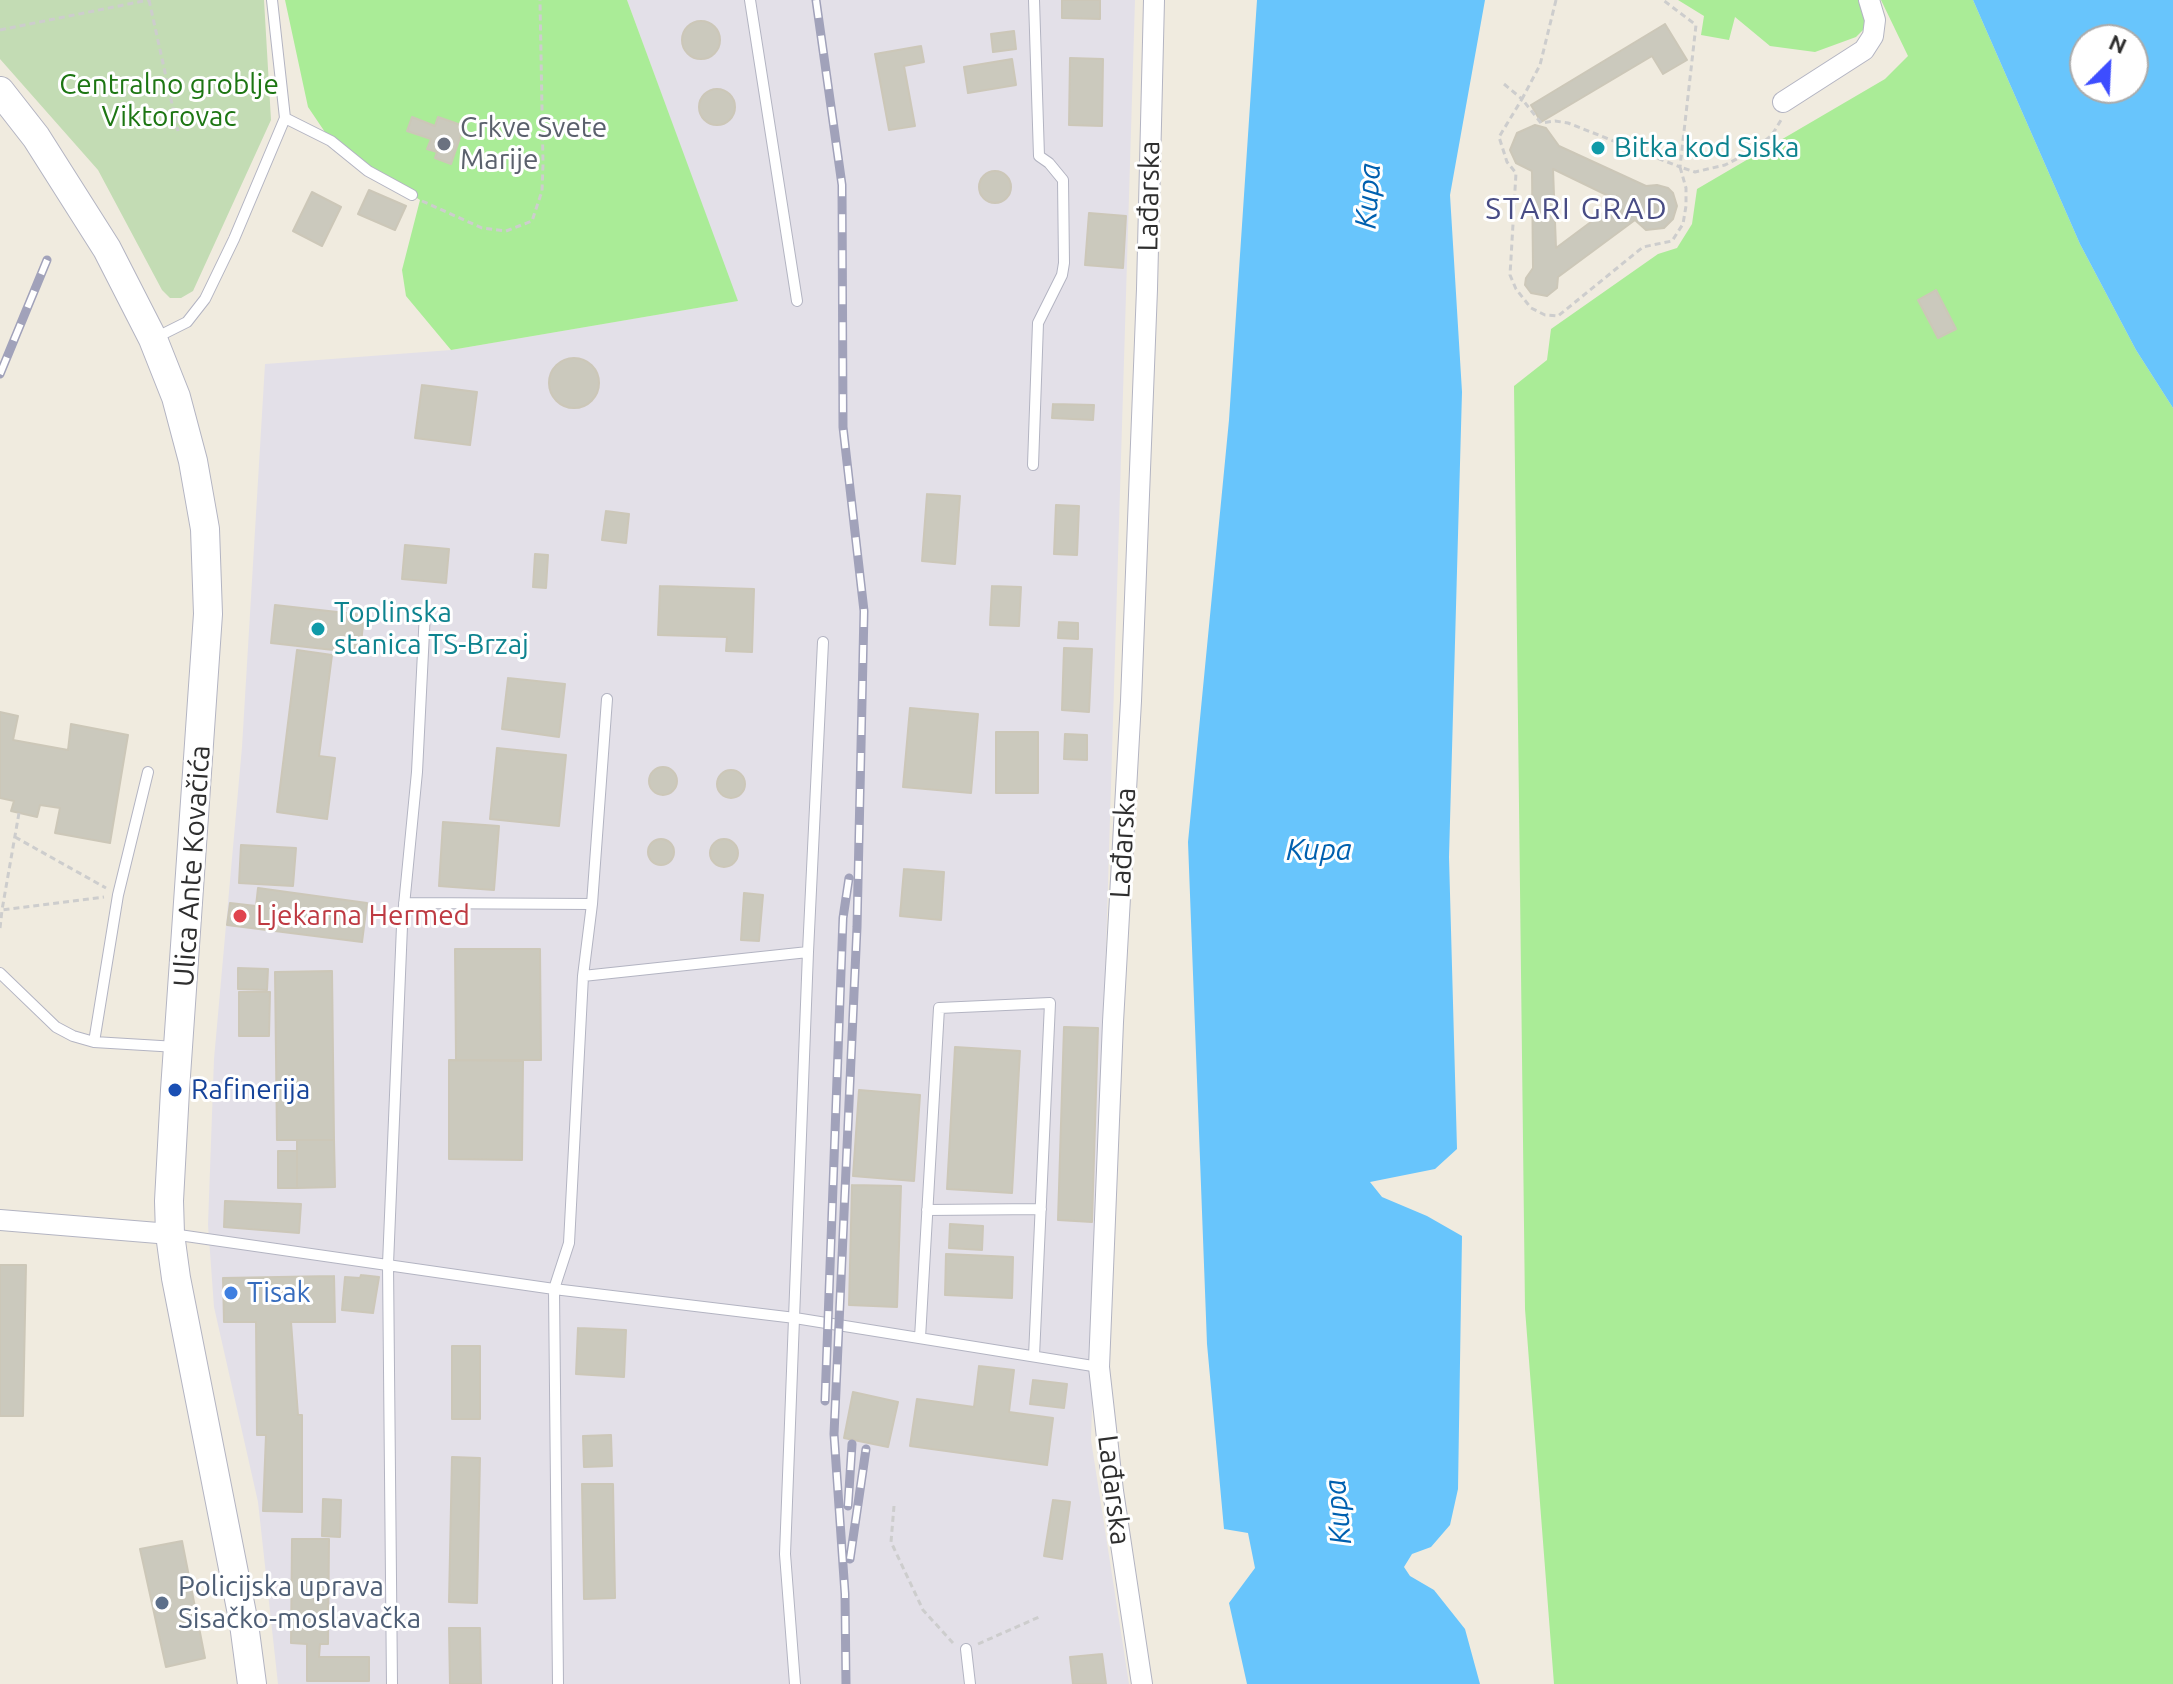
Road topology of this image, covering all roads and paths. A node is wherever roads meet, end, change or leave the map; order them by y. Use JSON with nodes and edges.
{"nodes":[{"id":1,"x":148,"y":0,"type":"edge"},
{"id":2,"x":272,"y":0,"type":"edge"},
{"id":3,"x":540,"y":0,"type":"edge"},
{"id":4,"x":750,"y":0,"type":"edge"},
{"id":5,"x":1034,"y":0,"type":"edge"},
{"id":6,"x":1154,"y":0,"type":"edge"},
{"id":7,"x":1556,"y":0,"type":"edge"},
{"id":8,"x":1663,"y":0,"type":"edge"},
{"id":9,"x":1869,"y":0,"type":"edge"},
{"id":10,"x":0,"y":30,"type":"edge"},
{"id":11,"x":1504,"y":84,"type":"dead end"},
{"id":12,"x":0,"y":91,"type":"edge"},
{"id":13,"x":1522,"y":99,"type":"junction"},
{"id":14,"x":1783,"y":102,"type":"joint"},
{"id":15,"x":285,"y":118,"type":"junction"},
{"id":16,"x":178,"y":131,"type":"dead end"},
{"id":17,"x":1680,"y":167,"type":"junction"},
{"id":18,"x":412,"y":195,"type":"joint"},
{"id":19,"x":797,"y":301,"type":"dead end"},
{"id":20,"x":153,"y":339,"type":"junction"},
{"id":21,"x":1033,"y":465,"type":"dead end"},
{"id":22,"x":425,"y":612,"type":"dead end"},
{"id":23,"x":823,"y":642,"type":"dead end"},
{"id":24,"x":607,"y":699,"type":"dead end"},
{"id":25,"x":148,"y":772,"type":"dead end"},
{"id":26,"x":19,"y":813,"type":"dead end"},
{"id":27,"x":15,"y":837,"type":"junction"},
{"id":28,"x":118,"y":895,"type":"junction"},
{"id":29,"x":404,"y":903,"type":"junction"},
{"id":30,"x":592,"y":904,"type":"junction"},
{"id":31,"x":2,"y":910,"type":"junction"},
{"id":32,"x":0,"y":928,"type":"edge"},
{"id":33,"x":808,"y":952,"type":"junction"},
{"id":34,"x":0,"y":973,"type":"edge"},
{"id":35,"x":583,"y":976,"type":"junction"},
{"id":36,"x":94,"y":1042,"type":"junction"},
{"id":37,"x":179,"y":1047,"type":"junction"},
{"id":38,"x":1041,"y":1209,"type":"junction"},
{"id":39,"x":927,"y":1210,"type":"junction"},
{"id":40,"x":0,"y":1220,"type":"edge"},
{"id":41,"x":170,"y":1234,"type":"junction"},
{"id":42,"x":388,"y":1264,"type":"junction"},
{"id":43,"x":554,"y":1289,"type":"junction"},
{"id":44,"x":795,"y":1318,"type":"junction"},
{"id":45,"x":920,"y":1338,"type":"junction"},
{"id":46,"x":1034,"y":1356,"type":"junction"},
{"id":47,"x":1099,"y":1367,"type":"junction"},
{"id":48,"x":894,"y":1506,"type":"dead end"},
{"id":49,"x":1039,"y":1617,"type":"dead end"},
{"id":50,"x":966,"y":1649,"type":"junction"},
{"id":51,"x":252,"y":1684,"type":"edge"},
{"id":52,"x":392,"y":1684,"type":"edge"},
{"id":53,"x":558,"y":1684,"type":"edge"},
{"id":54,"x":795,"y":1684,"type":"edge"},
{"id":55,"x":970,"y":1684,"type":"edge"},
{"id":56,"x":1142,"y":1684,"type":"edge"}],
"edges":[{"from":1,"to":10,"type":"path"},
{"from":1,"to":16,"type":"path"},
{"from":2,"to":15,"type":"lane"},
{"from":3,"to":18,"type":"path"},
{"from":4,"to":19,"type":"lane"},
{"from":5,"to":21,"type":"lane"},
{"from":6,"to":47,"type":"street","name":"Lađarska"},
{"from":7,"to":13,"type":"path"},
{"from":8,"to":17,"type":"path"},
{"from":9,"to":14,"type":"street"},
{"from":11,"to":13,"type":"path"},
{"from":12,"to":20,"type":"main road","name":"Ulica Ante Kovačića"},
{"from":13,"to":17,"type":"path"},
{"from":13,"to":17,"type":"path"},
{"from":14,"to":17,"type":"path"},
{"from":15,"to":18,"type":"lane"},
{"from":15,"to":20,"type":"lane"},
{"from":20,"to":37,"type":"main road","name":"Ulica Ante Kovačića"},
{"from":22,"to":29,"type":"lane"},
{"from":23,"to":33,"type":"lane"},
{"from":24,"to":30,"type":"lane"},
{"from":25,"to":28,"type":"lane"},
{"from":26,"to":27,"type":"path"},
{"from":27,"to":28,"type":"path"},
{"from":27,"to":31,"type":"path"},
{"from":28,"to":31,"type":"path"},
{"from":28,"to":36,"type":"lane"},
{"from":29,"to":30,"type":"lane"},
{"from":29,"to":42,"type":"lane"},
{"from":30,"to":35,"type":"lane"},
{"from":31,"to":32,"type":"path"},
{"from":33,"to":35,"type":"lane"},
{"from":33,"to":44,"type":"lane"},
{"from":34,"to":36,"type":"lane"},
{"from":35,"to":43,"type":"lane"},
{"from":36,"to":37,"type":"lane"},
{"from":37,"to":41,"type":"main road","name":"Ulica Ante Kovačića"},
{"from":38,"to":39,"type":"lane"},
{"from":38,"to":39,"type":"lane"},
{"from":38,"to":46,"type":"lane"},
{"from":39,"to":45,"type":"lane"},
{"from":40,"to":41,"type":"street"},
{"from":41,"to":42,"type":"lane"},
{"from":41,"to":51,"type":"main road","name":"Ulica Ante Kovačića"},
{"from":42,"to":43,"type":"lane"},
{"from":42,"to":52,"type":"lane"},
{"from":43,"to":44,"type":"lane"},
{"from":43,"to":53,"type":"lane"},
{"from":44,"to":45,"type":"lane"},
{"from":44,"to":54,"type":"lane"},
{"from":45,"to":46,"type":"lane"},
{"from":46,"to":47,"type":"lane"},
{"from":47,"to":56,"type":"street","name":"Lađarska"},
{"from":48,"to":50,"type":"path"},
{"from":49,"to":50,"type":"path"},
{"from":50,"to":55,"type":"lane"}]}
